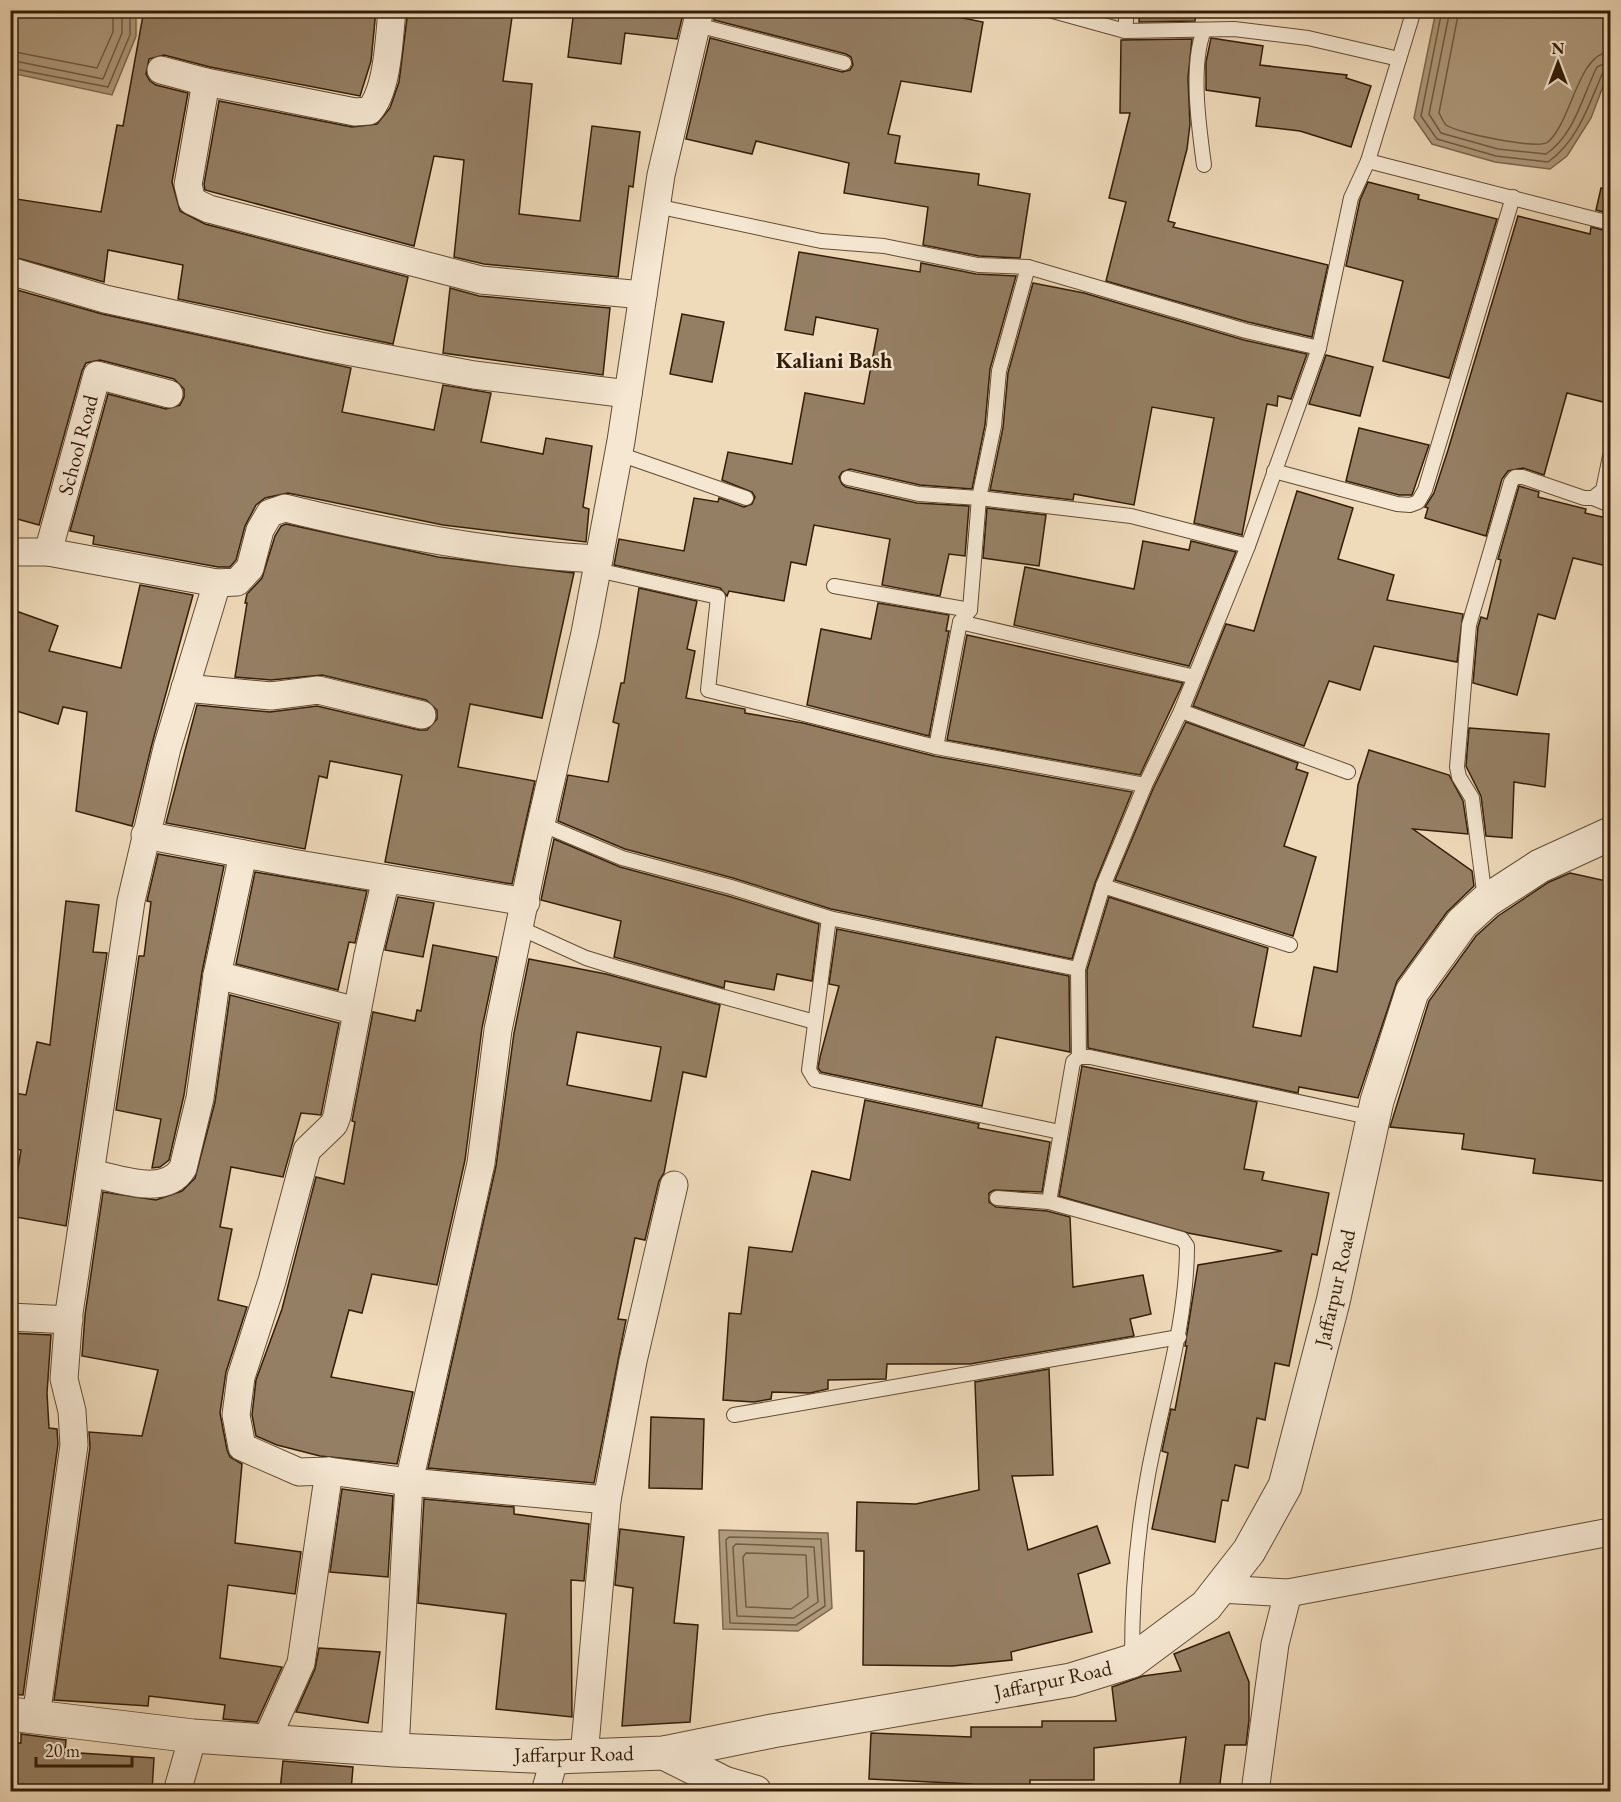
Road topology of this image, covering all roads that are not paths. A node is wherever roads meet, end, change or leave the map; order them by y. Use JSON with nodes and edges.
{"nodes":[{"id":1,"x":392,"y":10,"type":"edge"},
{"id":2,"x":1049,"y":10,"type":"edge"},
{"id":3,"x":1127,"y":10,"type":"edge"},
{"id":4,"x":1414,"y":10,"type":"edge"},
{"id":5,"x":699,"y":18,"type":"edge"},
{"id":6,"x":1204,"y":30,"type":"junction"},
{"id":7,"x":1125,"y":31,"type":"junction"},
{"id":8,"x":1400,"y":59,"type":"junction"},
{"id":9,"x":844,"y":63,"type":"dead end"},
{"id":10,"x":161,"y":70,"type":"dead end"},
{"id":11,"x":206,"y":82,"type":"junction"},
{"id":12,"x":1368,"y":161,"type":"junction"},
{"id":13,"x":1204,"y":165,"type":"dead end"},
{"id":14,"x":1514,"y":197,"type":"junction"},
{"id":15,"x":656,"y":206,"type":"junction"},
{"id":16,"x":1611,"y":223,"type":"edge"},
{"id":17,"x":1028,"y":267,"type":"junction"},
{"id":18,"x":10,"y":271,"type":"edge"},
{"id":19,"x":643,"y":295,"type":"junction"},
{"id":20,"x":1319,"y":348,"type":"junction"},
{"id":21,"x":169,"y":394,"type":"dead end"},
{"id":22,"x":628,"y":394,"type":"junction"},
{"id":23,"x":619,"y":454,"type":"junction"},
{"id":24,"x":1611,"y":456,"type":"edge"},
{"id":25,"x":1274,"y":471,"type":"junction"},
{"id":26,"x":849,"y":478,"type":"dead end"},
{"id":27,"x":746,"y":498,"type":"dead end"},
{"id":28,"x":979,"y":498,"type":"junction"},
{"id":29,"x":1593,"y":498,"type":"junction"},
{"id":30,"x":1611,"y":505,"type":"edge"},
{"id":31,"x":1248,"y":546,"type":"junction"},
{"id":32,"x":10,"y":552,"type":"edge"},
{"id":33,"x":48,"y":552,"type":"junction"},
{"id":34,"x":598,"y":565,"type":"junction"},
{"id":35,"x":217,"y":583,"type":"junction"},
{"id":36,"x":834,"y":586,"type":"dead end"},
{"id":37,"x":970,"y":610,"type":"junction"},
{"id":38,"x":960,"y":622,"type":"junction"},
{"id":39,"x":1195,"y":677,"type":"junction"},
{"id":40,"x":185,"y":688,"type":"junction"},
{"id":41,"x":1181,"y":711,"type":"junction"},
{"id":42,"x":422,"y":716,"type":"dead end"},
{"id":43,"x":936,"y":747,"type":"junction"},
{"id":44,"x":1348,"y":772,"type":"dead end"},
{"id":45,"x":1145,"y":785,"type":"junction"},
{"id":46,"x":541,"y":824,"type":"junction"},
{"id":47,"x":1611,"y":834,"type":"edge"},
{"id":48,"x":145,"y":835,"type":"junction"},
{"id":49,"x":243,"y":854,"type":"junction"},
{"id":50,"x":386,"y":879,"type":"junction"},
{"id":51,"x":1103,"y":886,"type":"junction"},
{"id":52,"x":1486,"y":901,"type":"junction"},
{"id":53,"x":523,"y":915,"type":"junction"},
{"id":54,"x":829,"y":918,"type":"junction"},
{"id":55,"x":1290,"y":945,"type":"dead end"},
{"id":56,"x":1078,"y":969,"type":"junction"},
{"id":57,"x":217,"y":975,"type":"junction"},
{"id":58,"x":357,"y":1011,"type":"junction"},
{"id":59,"x":815,"y":1022,"type":"junction"},
{"id":60,"x":1079,"y":1057,"type":"junction"},
{"id":61,"x":1373,"y":1118,"type":"junction"},
{"id":62,"x":1060,"y":1132,"type":"junction"},
{"id":63,"x":90,"y":1173,"type":"junction"},
{"id":64,"x":674,"y":1185,"type":"dead end"},
{"id":65,"x":997,"y":1198,"type":"dead end"},
{"id":66,"x":1049,"y":1202,"type":"junction"},
{"id":67,"x":10,"y":1317,"type":"edge"},
{"id":68,"x":69,"y":1320,"type":"junction"},
{"id":69,"x":1179,"y":1337,"type":"junction"},
{"id":70,"x":734,"y":1415,"type":"dead end"},
{"id":71,"x":329,"y":1471,"type":"junction"},
{"id":72,"x":409,"y":1482,"type":"junction"},
{"id":73,"x":607,"y":1500,"type":"junction"},
{"id":74,"x":1611,"y":1532,"type":"edge"},
{"id":75,"x":1220,"y":1589,"type":"junction"},
{"id":76,"x":1288,"y":1593,"type":"junction"},
{"id":77,"x":1132,"y":1661,"type":"junction"},
{"id":78,"x":23,"y":1716,"type":"edge"},
{"id":79,"x":193,"y":1736,"type":"junction"},
{"id":80,"x":266,"y":1741,"type":"junction"},
{"id":81,"x":395,"y":1750,"type":"junction"},
{"id":82,"x":664,"y":1753,"type":"junction"},
{"id":83,"x":570,"y":1757,"type":"junction"},
{"id":84,"x":706,"y":1783,"type":"edge"},
{"id":85,"x":177,"y":1791,"type":"edge"},
{"id":86,"x":545,"y":1791,"type":"edge"},
{"id":87,"x":755,"y":1791,"type":"edge"},
{"id":88,"x":1256,"y":1791,"type":"edge"}],
"edges":[{"from":1,"to":11,"type":"street"},
{"from":2,"to":7,"type":"lane"},
{"from":3,"to":7,"type":"lane"},
{"from":4,"to":8,"type":"lane"},
{"from":5,"to":9,"type":"lane"},
{"from":5,"to":15,"type":"street"},
{"from":6,"to":7,"type":"lane"},
{"from":6,"to":8,"type":"lane"},
{"from":6,"to":13,"type":"lane"},
{"from":8,"to":12,"type":"lane"},
{"from":10,"to":11,"type":"street"},
{"from":11,"to":19,"type":"street"},
{"from":12,"to":14,"type":"lane"},
{"from":12,"to":20,"type":"lane"},
{"from":14,"to":16,"type":"lane"},
{"from":14,"to":25,"type":"lane"},
{"from":15,"to":17,"type":"lane"},
{"from":15,"to":19,"type":"street"},
{"from":17,"to":20,"type":"lane"},
{"from":17,"to":28,"type":"lane"},
{"from":18,"to":22,"type":"street"},
{"from":19,"to":22,"type":"street"},
{"from":20,"to":25,"type":"lane"},
{"from":21,"to":33,"type":"street","name":"School Road"},
{"from":22,"to":23,"type":"street"},
{"from":23,"to":27,"type":"lane"},
{"from":23,"to":34,"type":"street"},
{"from":24,"to":29,"type":"lane"},
{"from":25,"to":31,"type":"lane"},
{"from":26,"to":28,"type":"lane"},
{"from":28,"to":31,"type":"lane"},
{"from":28,"to":37,"type":"lane"},
{"from":29,"to":30,"type":"lane"},
{"from":29,"to":52,"type":"lane"},
{"from":31,"to":39,"type":"lane"},
{"from":32,"to":33,"type":"street"},
{"from":33,"to":35,"type":"street"},
{"from":34,"to":35,"type":"street"},
{"from":34,"to":43,"type":"lane"},
{"from":34,"to":46,"type":"street"},
{"from":35,"to":40,"type":"street"},
{"from":36,"to":37,"type":"lane"},
{"from":37,"to":38,"type":"lane"},
{"from":38,"to":39,"type":"lane"},
{"from":38,"to":43,"type":"lane"},
{"from":39,"to":41,"type":"lane"},
{"from":40,"to":42,"type":"street"},
{"from":40,"to":48,"type":"street"},
{"from":41,"to":44,"type":"lane"},
{"from":41,"to":45,"type":"lane"},
{"from":43,"to":45,"type":"lane"},
{"from":45,"to":51,"type":"lane"},
{"from":46,"to":53,"type":"street"},
{"from":46,"to":54,"type":"lane"},
{"from":47,"to":52,"type":"street","name":"Jaffarpur Road"},
{"from":48,"to":49,"type":"street"},
{"from":48,"to":63,"type":"street"},
{"from":49,"to":50,"type":"street"},
{"from":49,"to":57,"type":"street"},
{"from":50,"to":53,"type":"street"},
{"from":50,"to":58,"type":"street"},
{"from":51,"to":55,"type":"lane"},
{"from":51,"to":56,"type":"lane"},
{"from":52,"to":61,"type":"street","name":"Jaffarpur Road"},
{"from":53,"to":59,"type":"lane"},
{"from":53,"to":72,"type":"street"},
{"from":54,"to":56,"type":"lane"},
{"from":54,"to":59,"type":"lane"},
{"from":56,"to":60,"type":"lane"},
{"from":57,"to":58,"type":"street"},
{"from":57,"to":63,"type":"street"},
{"from":58,"to":71,"type":"street"},
{"from":59,"to":62,"type":"lane"},
{"from":60,"to":61,"type":"lane"},
{"from":60,"to":62,"type":"lane"},
{"from":61,"to":75,"type":"street","name":"Jaffarpur Road"},
{"from":62,"to":66,"type":"lane"},
{"from":63,"to":68,"type":"street"},
{"from":64,"to":73,"type":"street"},
{"from":65,"to":66,"type":"lane"},
{"from":66,"to":69,"type":"lane"},
{"from":67,"to":68,"type":"street"},
{"from":68,"to":78,"type":"street"},
{"from":69,"to":70,"type":"lane"},
{"from":69,"to":77,"type":"lane"},
{"from":71,"to":72,"type":"street"},
{"from":71,"to":80,"type":"street"},
{"from":72,"to":73,"type":"street"},
{"from":72,"to":81,"type":"street"},
{"from":73,"to":83,"type":"street"},
{"from":74,"to":76,"type":"street"},
{"from":75,"to":76,"type":"street"},
{"from":75,"to":77,"type":"street","name":"Jaffarpur Road"},
{"from":76,"to":88,"type":"street"},
{"from":77,"to":82,"type":"street","name":"Jaffarpur Road"},
{"from":78,"to":79,"type":"street","name":"Jaffarpur Road"},
{"from":79,"to":80,"type":"street","name":"Jaffarpur Road"},
{"from":79,"to":85,"type":"street"},
{"from":80,"to":81,"type":"street","name":"Jaffarpur Road"},
{"from":81,"to":83,"type":"street","name":"Jaffarpur Road"},
{"from":82,"to":83,"type":"street","name":"Jaffarpur Road"},
{"from":82,"to":84,"type":"street"},
{"from":83,"to":86,"type":"street"},
{"from":84,"to":87,"type":"street"}]}
